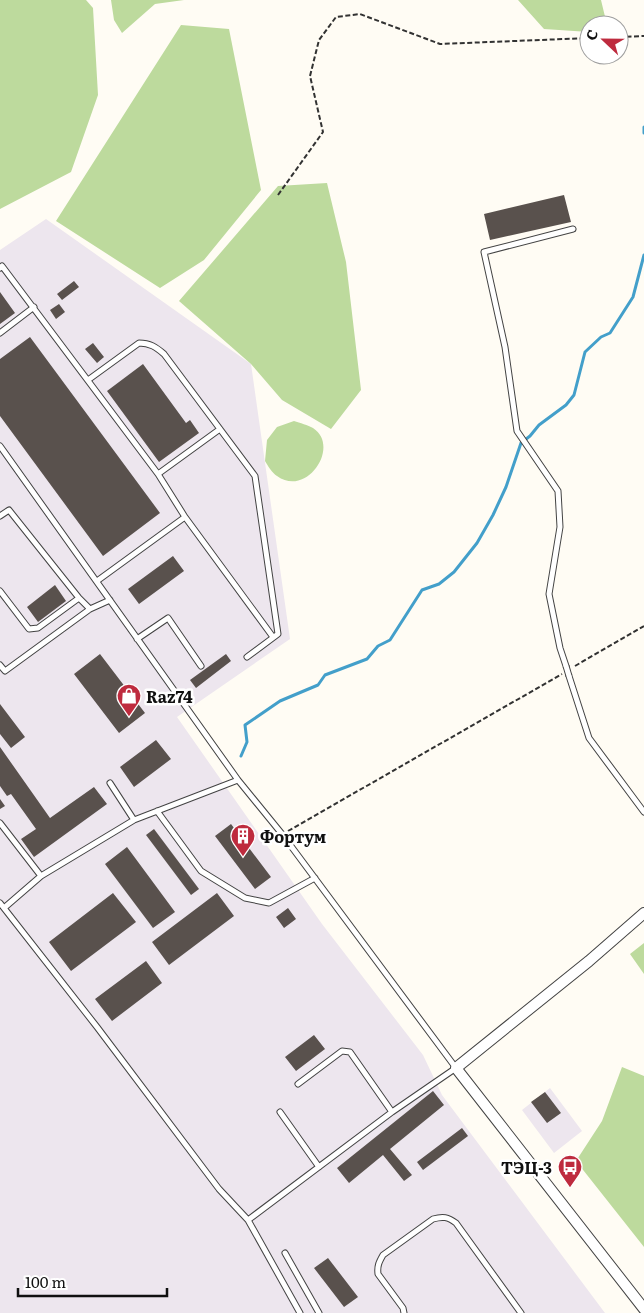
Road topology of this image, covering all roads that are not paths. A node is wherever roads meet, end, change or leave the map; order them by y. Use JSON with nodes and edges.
{"nodes":[{"id":1,"x":573,"y":229,"type":"dead end"},
{"id":2,"x":0,"y":268,"type":"edge"},
{"id":3,"x":34,"y":307,"type":"junction"},
{"id":4,"x":0,"y":333,"type":"edge"},
{"id":5,"x":88,"y":380,"type":"junction"},
{"id":6,"x":220,"y":429,"type":"junction"},
{"id":7,"x":0,"y":446,"type":"edge"},
{"id":8,"x":158,"y":474,"type":"junction"},
{"id":9,"x":0,"y":516,"type":"edge"},
{"id":10,"x":185,"y":517,"type":"junction"},
{"id":11,"x":97,"y":581,"type":"junction"},
{"id":12,"x":0,"y":591,"type":"edge"},
{"id":13,"x":79,"y":598,"type":"junction"},
{"id":14,"x":110,"y":600,"type":"junction"},
{"id":15,"x":90,"y":609,"type":"junction"},
{"id":16,"x":273,"y":638,"type":"junction"},
{"id":17,"x":138,"y":639,"type":"junction"},
{"id":18,"x":247,"y":657,"type":"dead end"},
{"id":19,"x":0,"y":665,"type":"edge"},
{"id":20,"x":201,"y":666,"type":"dead end"},
{"id":21,"x":238,"y":780,"type":"junction"},
{"id":22,"x":110,"y":783,"type":"dead end"},
{"id":23,"x":157,"y":811,"type":"junction"},
{"id":24,"x":644,"y":812,"type":"edge"},
{"id":25,"x":134,"y":820,"type":"junction"},
{"id":26,"x":0,"y":823,"type":"edge"},
{"id":27,"x":41,"y":876,"type":"junction"},
{"id":28,"x":315,"y":878,"type":"junction"},
{"id":29,"x":0,"y":903,"type":"edge"},
{"id":30,"x":4,"y":908,"type":"junction"},
{"id":31,"x":644,"y":914,"type":"edge"},
{"id":32,"x":456,"y":1068,"type":"junction"},
{"id":33,"x":298,"y":1084,"type":"dead end"},
{"id":34,"x":280,"y":1112,"type":"dead end"},
{"id":35,"x":392,"y":1112,"type":"junction"},
{"id":36,"x":319,"y":1167,"type":"junction"},
{"id":37,"x":248,"y":1220,"type":"junction"},
{"id":38,"x":285,"y":1253,"type":"dead end"},
{"id":39,"x":644,"y":1309,"type":"edge"},
{"id":40,"x":300,"y":1313,"type":"edge"},
{"id":41,"x":319,"y":1313,"type":"edge"},
{"id":42,"x":404,"y":1313,"type":"edge"},
{"id":43,"x":521,"y":1313,"type":"edge"}],
"edges":[{"from":1,"to":24,"type":"lane","bridge":true},
{"from":2,"to":3,"type":"lane"},
{"from":3,"to":4,"type":"lane"},
{"from":3,"to":5,"type":"lane"},
{"from":5,"to":6,"type":"lane"},
{"from":5,"to":8,"type":"lane"},
{"from":6,"to":8,"type":"lane"},
{"from":6,"to":16,"type":"lane"},
{"from":7,"to":11,"type":"lane"},
{"from":8,"to":10,"type":"lane"},
{"from":9,"to":13,"type":"lane"},
{"from":10,"to":11,"type":"lane"},
{"from":10,"to":16,"type":"lane"},
{"from":11,"to":14,"type":"lane"},
{"from":12,"to":13,"type":"lane"},
{"from":13,"to":15,"type":"lane"},
{"from":14,"to":15,"type":"lane"},
{"from":14,"to":17,"type":"lane"},
{"from":15,"to":19,"type":"lane"},
{"from":16,"to":18,"type":"lane"},
{"from":17,"to":20,"type":"lane"},
{"from":17,"to":21,"type":"lane"},
{"from":21,"to":23,"type":"lane"},
{"from":21,"to":28,"type":"lane"},
{"from":22,"to":25,"type":"lane"},
{"from":23,"to":25,"type":"lane"},
{"from":23,"to":28,"type":"lane"},
{"from":25,"to":27,"type":"lane"},
{"from":26,"to":27,"type":"lane"},
{"from":27,"to":30,"type":"lane"},
{"from":28,"to":32,"type":"lane"},
{"from":29,"to":30,"type":"lane"},
{"from":30,"to":37,"type":"lane"},
{"from":31,"to":32,"type":"street"},
{"from":32,"to":35,"type":"lane"},
{"from":32,"to":39,"type":"street"},
{"from":33,"to":35,"type":"lane"},
{"from":34,"to":36,"type":"lane"},
{"from":35,"to":36,"type":"lane"},
{"from":36,"to":37,"type":"lane"},
{"from":37,"to":40,"type":"lane"},
{"from":38,"to":41,"type":"lane"},
{"from":42,"to":43,"type":"lane"}]}
